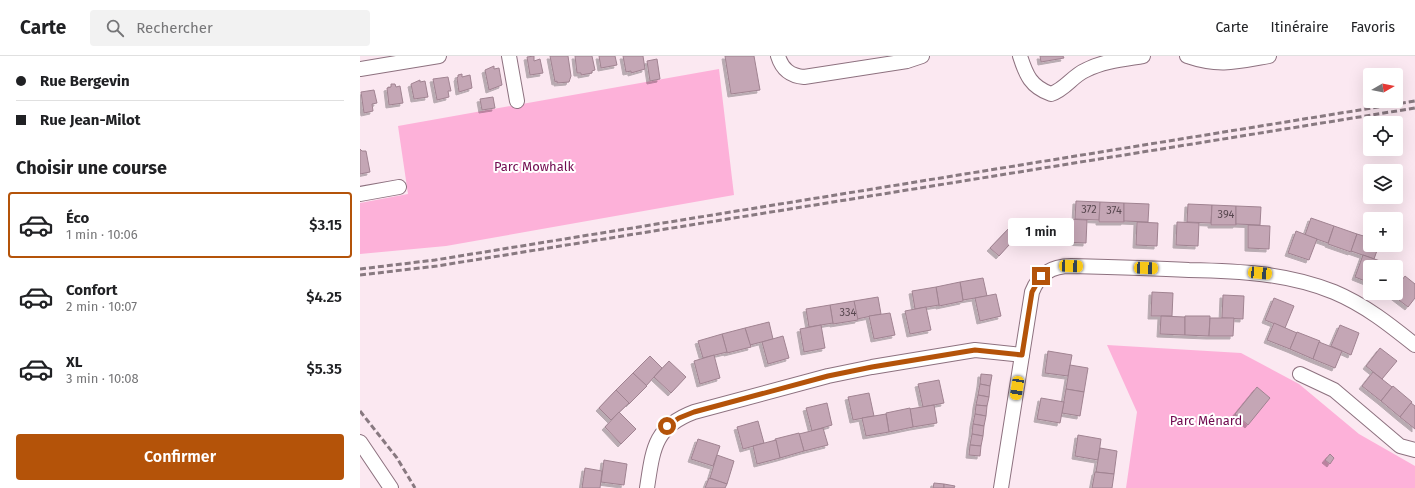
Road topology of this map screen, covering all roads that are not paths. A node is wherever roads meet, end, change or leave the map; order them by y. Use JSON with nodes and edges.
{"nodes":[{"id":1,"x":439,"y":56,"type":"edge"},
{"id":2,"x":510,"y":56,"type":"edge"},
{"id":3,"x":778,"y":56,"type":"edge"},
{"id":4,"x":922,"y":56,"type":"edge"},
{"id":5,"x":1020,"y":56,"type":"edge"},
{"id":6,"x":1143,"y":56,"type":"edge"},
{"id":7,"x":1187,"y":56,"type":"edge"},
{"id":8,"x":1269,"y":56,"type":"edge"},
{"id":9,"x":1205,"y":59,"type":"edge"},
{"id":10,"x":360,"y":69,"type":"edge"},
{"id":11,"x":517,"y":101,"type":"dead end"},
{"id":12,"x":399,"y":187,"type":"dead end"},
{"id":13,"x":360,"y":194,"type":"edge"},
{"id":14,"x":1415,"y":345,"type":"edge"},
{"id":15,"x":1022,"y":355,"type":"junction"},
{"id":16,"x":1300,"y":374,"type":"dead end"},
{"id":17,"x":360,"y":442,"type":"edge"},
{"id":18,"x":1415,"y":450,"type":"edge"},
{"id":19,"x":391,"y":488,"type":"edge"},
{"id":20,"x":647,"y":488,"type":"edge"},
{"id":21,"x":1001,"y":488,"type":"edge"}],
"edges":[{"from":1,"to":10,"type":"street"},
{"from":2,"to":11,"type":"street"},
{"from":3,"to":4,"type":"street"},
{"from":5,"to":6,"type":"street"},
{"from":7,"to":9,"type":"street"},
{"from":8,"to":9,"type":"street"},
{"from":12,"to":13,"type":"street"},
{"from":14,"to":15,"type":"street"},
{"from":15,"to":20,"type":"street"},
{"from":15,"to":21,"type":"street"},
{"from":16,"to":18,"type":"street"},
{"from":17,"to":19,"type":"street"}]}
